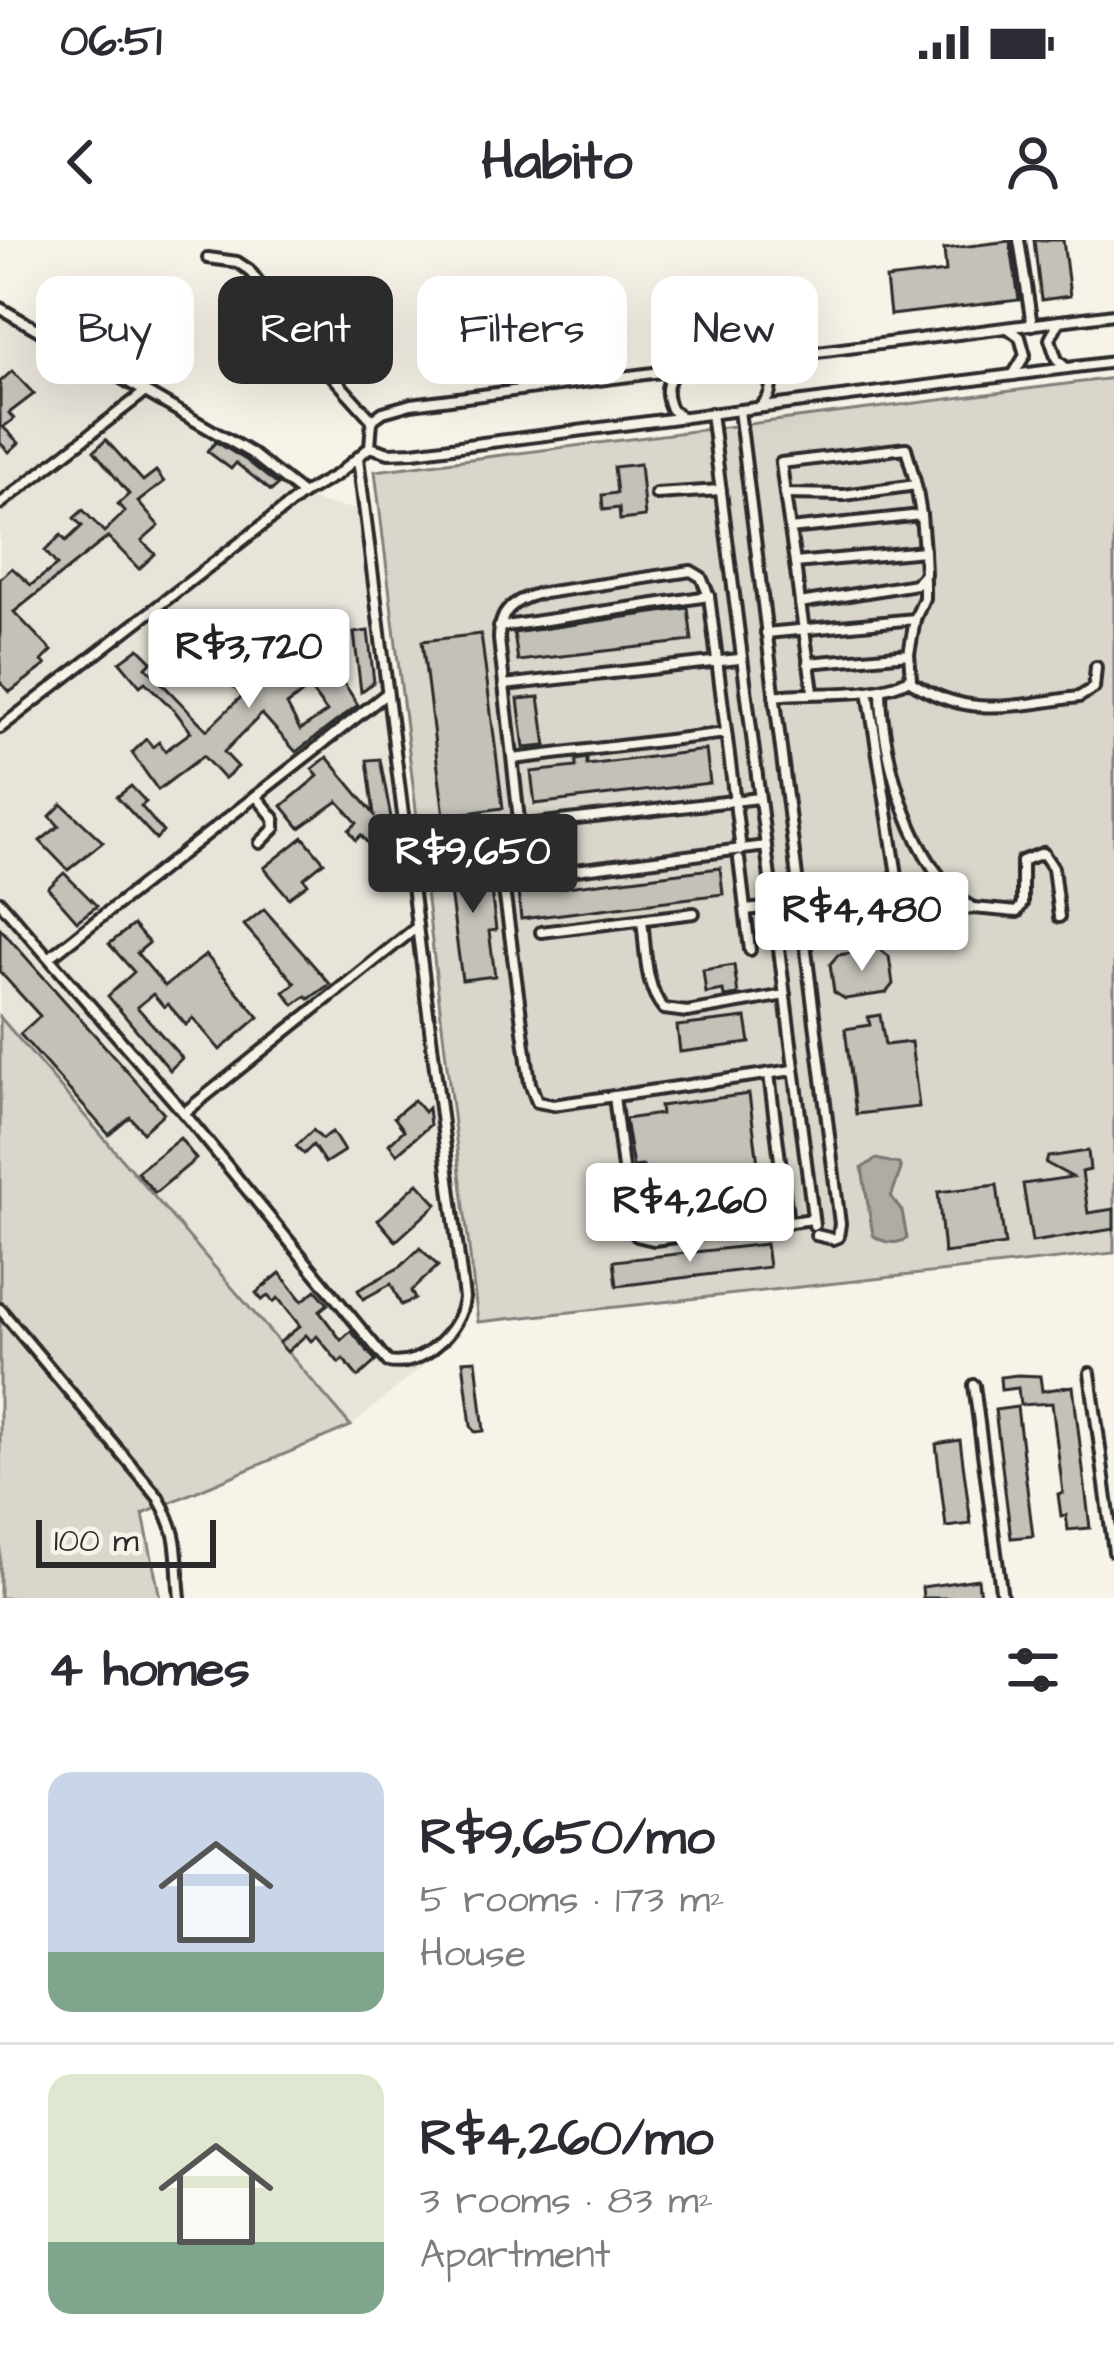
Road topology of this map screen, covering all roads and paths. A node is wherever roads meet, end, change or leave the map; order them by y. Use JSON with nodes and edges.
{"nodes":[{"id":1,"x":1019,"y":240,"type":"edge"},
{"id":2,"x":208,"y":258,"type":"dead end"},
{"id":3,"x":0,"y":308,"type":"edge"},
{"id":4,"x":1114,"y":314,"type":"edge"},
{"id":5,"x":1060,"y":320,"type":"junction"},
{"id":6,"x":1032,"y":325,"type":"junction"},
{"id":7,"x":1008,"y":329,"type":"junction"},
{"id":8,"x":818,"y":351,"type":"edge"},
{"id":9,"x":1114,"y":362,"type":"edge"},
{"id":10,"x":1066,"y":368,"type":"junction"},
{"id":11,"x":651,"y":372,"type":"edge"},
{"id":12,"x":1012,"y":376,"type":"junction"},
{"id":13,"x":668,"y":384,"type":"edge"},
{"id":14,"x":771,"y":384,"type":"edge"},
{"id":15,"x":146,"y":392,"type":"junction"},
{"id":16,"x":760,"y":406,"type":"junction"},
{"id":17,"x":739,"y":410,"type":"junction"},
{"id":18,"x":711,"y":413,"type":"junction"},
{"id":19,"x":682,"y":417,"type":"junction"},
{"id":20,"x":372,"y":420,"type":"junction"},
{"id":21,"x":370,"y":447,"type":"junction"},
{"id":22,"x":358,"y":458,"type":"junction"},
{"id":23,"x":916,"y":484,"type":"junction"},
{"id":24,"x":721,"y":490,"type":"junction"},
{"id":25,"x":303,"y":494,"type":"junction"},
{"id":26,"x":656,"y":494,"type":"dead end"},
{"id":27,"x":785,"y":494,"type":"junction"},
{"id":28,"x":0,"y":504,"type":"edge"},
{"id":29,"x":921,"y":514,"type":"junction"},
{"id":30,"x":790,"y":530,"type":"junction"},
{"id":31,"x":924,"y":550,"type":"junction"},
{"id":32,"x":795,"y":563,"type":"junction"},
{"id":33,"x":924,"y":579,"type":"junction"},
{"id":34,"x":709,"y":596,"type":"junction"},
{"id":35,"x":800,"y":603,"type":"junction"},
{"id":36,"x":915,"y":619,"type":"junction"},
{"id":37,"x":499,"y":627,"type":"junction"},
{"id":38,"x":802,"y":629,"type":"junction"},
{"id":39,"x":766,"y":632,"type":"junction"},
{"id":40,"x":909,"y":654,"type":"junction"},
{"id":41,"x":740,"y":659,"type":"junction"},
{"id":42,"x":717,"y":662,"type":"junction"},
{"id":43,"x":808,"y":663,"type":"junction"},
{"id":44,"x":1096,"y":668,"type":"dead end"},
{"id":45,"x":910,"y":680,"type":"junction"},
{"id":46,"x":504,"y":685,"type":"junction"},
{"id":47,"x":881,"y":690,"type":"junction"},
{"id":48,"x":813,"y":691,"type":"junction"},
{"id":49,"x":868,"y":691,"type":"junction"},
{"id":50,"x":387,"y":693,"type":"junction"},
{"id":51,"x":774,"y":696,"type":"junction"},
{"id":52,"x":884,"y":711,"type":"junction"},
{"id":53,"x":871,"y":716,"type":"junction"},
{"id":54,"x":0,"y":728,"type":"edge"},
{"id":55,"x":726,"y":733,"type":"junction"},
{"id":56,"x":513,"y":759,"type":"junction"},
{"id":57,"x":256,"y":796,"type":"junction"},
{"id":58,"x":900,"y":797,"type":"junction"},
{"id":59,"x":759,"y":798,"type":"junction"},
{"id":60,"x":734,"y":799,"type":"junction"},
{"id":61,"x":886,"y":802,"type":"junction"},
{"id":62,"x":520,"y":829,"type":"junction"},
{"id":63,"x":496,"y":830,"type":"junction"},
{"id":64,"x":465,"y":832,"type":"dead end"},
{"id":65,"x":260,"y":843,"type":"dead end"},
{"id":66,"x":766,"y":846,"type":"junction"},
{"id":67,"x":740,"y":854,"type":"junction"},
{"id":68,"x":504,"y":879,"type":"junction"},
{"id":69,"x":0,"y":902,"type":"edge"},
{"id":70,"x":773,"y":907,"type":"junction"},
{"id":71,"x":974,"y":908,"type":"junction"},
{"id":72,"x":746,"y":910,"type":"junction"},
{"id":73,"x":694,"y":913,"type":"dead end"},
{"id":74,"x":1059,"y":917,"type":"dead end"},
{"id":75,"x":643,"y":920,"type":"junction"},
{"id":76,"x":417,"y":926,"type":"junction"},
{"id":77,"x":541,"y":932,"type":"dead end"},
{"id":78,"x":750,"y":950,"type":"dead end"},
{"id":79,"x":50,"y":957,"type":"junction"},
{"id":80,"x":785,"y":995,"type":"junction"},
{"id":81,"x":793,"y":1070,"type":"junction"},
{"id":82,"x":769,"y":1074,"type":"junction"},
{"id":83,"x":614,"y":1096,"type":"junction"},
{"id":84,"x":184,"y":1113,"type":"junction"},
{"id":85,"x":626,"y":1179,"type":"junction"},
{"id":86,"x":788,"y":1222,"type":"junction"},
{"id":87,"x":814,"y":1226,"type":"junction"},
{"id":88,"x":661,"y":1239,"type":"junction"},
{"id":89,"x":0,"y":1309,"type":"edge"},
{"id":90,"x":1090,"y":1373,"type":"dead end"},
{"id":91,"x":974,"y":1385,"type":"dead end"},
{"id":92,"x":1114,"y":1552,"type":"edge"},
{"id":93,"x":180,"y":1598,"type":"edge"},
{"id":94,"x":1002,"y":1598,"type":"edge"}],
"edges":[{"from":1,"to":6,"type":"lane"},
{"from":2,"to":20,"type":"lane"},
{"from":3,"to":15,"type":"lane"},
{"from":4,"to":5,"type":"lane"},
{"from":5,"to":6,"type":"lane"},
{"from":5,"to":10,"type":"lane"},
{"from":6,"to":7,"type":"lane"},
{"from":7,"to":8,"type":"lane"},
{"from":7,"to":12,"type":"lane"},
{"from":9,"to":10,"type":"lane"},
{"from":10,"to":12,"type":"lane"},
{"from":11,"to":20,"type":"lane"},
{"from":12,"to":16,"type":"lane"},
{"from":13,"to":19,"type":"lane"},
{"from":14,"to":16,"type":"lane"},
{"from":15,"to":25,"type":"lane"},
{"from":15,"to":28,"type":"lane"},
{"from":16,"to":17,"type":"lane"},
{"from":17,"to":18,"type":"lane"},
{"from":17,"to":39,"type":"lane"},
{"from":18,"to":19,"type":"lane"},
{"from":18,"to":24,"type":"lane"},
{"from":19,"to":21,"type":"lane"},
{"from":20,"to":21,"type":"lane"},
{"from":21,"to":22,"type":"lane"},
{"from":22,"to":25,"type":"lane"},
{"from":22,"to":50,"type":"lane"},
{"from":23,"to":27,"type":"lane"},
{"from":23,"to":27,"type":"lane"},
{"from":23,"to":29,"type":"lane"},
{"from":24,"to":26,"type":"lane"},
{"from":24,"to":41,"type":"lane"},
{"from":25,"to":54,"type":"lane"},
{"from":27,"to":30,"type":"lane"},
{"from":29,"to":30,"type":"lane"},
{"from":29,"to":31,"type":"lane"},
{"from":30,"to":32,"type":"lane"},
{"from":31,"to":32,"type":"lane"},
{"from":31,"to":33,"type":"lane"},
{"from":32,"to":35,"type":"lane"},
{"from":33,"to":35,"type":"lane"},
{"from":33,"to":36,"type":"lane"},
{"from":34,"to":37,"type":"lane"},
{"from":34,"to":37,"type":"lane"},
{"from":34,"to":42,"type":"lane"},
{"from":35,"to":38,"type":"lane"},
{"from":36,"to":38,"type":"lane"},
{"from":36,"to":40,"type":"lane"},
{"from":37,"to":46,"type":"lane"},
{"from":38,"to":39,"type":"lane"},
{"from":38,"to":43,"type":"lane"},
{"from":39,"to":51,"type":"lane"},
{"from":40,"to":43,"type":"lane"},
{"from":40,"to":45,"type":"lane"},
{"from":41,"to":42,"type":"lane"},
{"from":41,"to":59,"type":"lane"},
{"from":42,"to":46,"type":"lane"},
{"from":42,"to":55,"type":"lane"},
{"from":43,"to":48,"type":"lane"},
{"from":44,"to":45,"type":"lane"},
{"from":45,"to":47,"type":"lane"},
{"from":46,"to":56,"type":"lane"},
{"from":47,"to":49,"type":"lane"},
{"from":47,"to":52,"type":"lane"},
{"from":48,"to":49,"type":"lane"},
{"from":48,"to":51,"type":"lane"},
{"from":49,"to":53,"type":"lane"},
{"from":50,"to":57,"type":"lane"},
{"from":50,"to":76,"type":"lane"},
{"from":51,"to":87,"type":"lane"},
{"from":52,"to":53,"type":"lane"},
{"from":52,"to":58,"type":"lane"},
{"from":53,"to":61,"type":"lane"},
{"from":55,"to":56,"type":"lane"},
{"from":55,"to":60,"type":"lane"},
{"from":56,"to":62,"type":"lane"},
{"from":57,"to":65,"type":"lane"},
{"from":57,"to":79,"type":"lane"},
{"from":58,"to":61,"type":"lane"},
{"from":58,"to":71,"type":"lane"},
{"from":59,"to":60,"type":"lane"},
{"from":59,"to":66,"type":"lane"},
{"from":60,"to":62,"type":"lane"},
{"from":60,"to":67,"type":"lane"},
{"from":61,"to":71,"type":"lane"},
{"from":62,"to":63,"type":"lane"},
{"from":63,"to":64,"type":"lane"},
{"from":63,"to":68,"type":"lane"},
{"from":66,"to":67,"type":"lane"},
{"from":66,"to":70,"type":"lane"},
{"from":67,"to":68,"type":"lane"},
{"from":67,"to":72,"type":"lane"},
{"from":68,"to":83,"type":"lane"},
{"from":69,"to":79,"type":"lane"},
{"from":70,"to":72,"type":"lane"},
{"from":70,"to":80,"type":"lane"},
{"from":71,"to":74,"type":"lane"},
{"from":72,"to":78,"type":"lane"},
{"from":73,"to":75,"type":"lane"},
{"from":75,"to":77,"type":"lane"},
{"from":75,"to":80,"type":"lane"},
{"from":76,"to":84,"type":"lane"},
{"from":76,"to":84,"type":"lane"},
{"from":79,"to":84,"type":"lane"},
{"from":80,"to":81,"type":"lane"},
{"from":81,"to":82,"type":"lane"},
{"from":81,"to":87,"type":"lane"},
{"from":82,"to":83,"type":"lane"},
{"from":82,"to":86,"type":"lane"},
{"from":83,"to":85,"type":"lane"},
{"from":85,"to":88,"type":"lane"},
{"from":85,"to":88,"type":"lane"},
{"from":86,"to":87,"type":"lane"},
{"from":86,"to":88,"type":"lane"},
{"from":89,"to":93,"type":"lane"},
{"from":90,"to":92,"type":"lane"},
{"from":91,"to":94,"type":"lane"}]}
